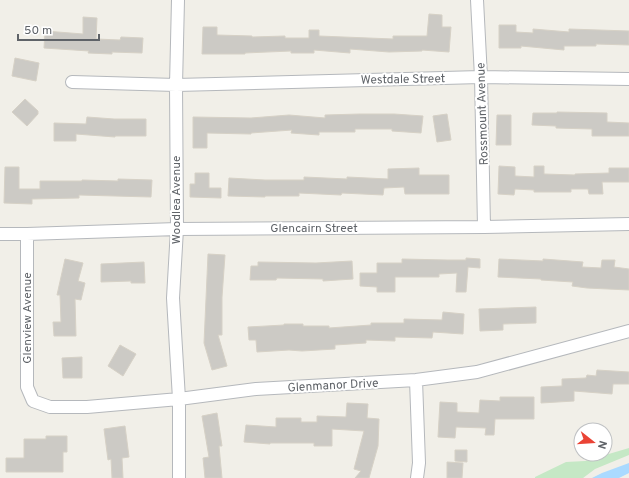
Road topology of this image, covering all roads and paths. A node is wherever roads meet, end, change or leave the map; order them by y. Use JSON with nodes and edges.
{"nodes":[{"id":1,"x":178,"y":0,"type":"edge"},
{"id":2,"x":477,"y":0,"type":"edge"},
{"id":3,"x":481,"y":78,"type":"junction"},
{"id":4,"x":629,"y":79,"type":"edge"},
{"id":5,"x":72,"y":82,"type":"dead end"},
{"id":6,"x":176,"y":85,"type":"junction"},
{"id":7,"x":629,"y":224,"type":"edge"},
{"id":8,"x":484,"y":227,"type":"junction"},
{"id":9,"x":178,"y":229,"type":"junction"},
{"id":10,"x":0,"y":234,"type":"edge"},
{"id":11,"x":27,"y":234,"type":"junction"},
{"id":12,"x":629,"y":331,"type":"edge"},
{"id":13,"x":416,"y":380,"type":"junction"},
{"id":14,"x":179,"y":399,"type":"junction"},
{"id":15,"x":33,"y":401,"type":"joint"},
{"id":16,"x":179,"y":478,"type":"edge"},
{"id":17,"x":417,"y":478,"type":"edge"}],
"edges":[{"from":1,"to":6,"type":"street","name":"Woodlea Avenue"},
{"from":2,"to":3,"type":"street","name":"Rossmount Avenue"},
{"from":3,"to":4,"type":"street","name":"Westdale Street"},
{"from":3,"to":6,"type":"street","name":"Westdale Street"},
{"from":3,"to":8,"type":"street","name":"Rossmount Avenue"},
{"from":5,"to":6,"type":"street","name":"Westdale Street"},
{"from":6,"to":9,"type":"street","name":"Woodlea Avenue"},
{"from":7,"to":8,"type":"street","name":"Glencairn Street"},
{"from":8,"to":9,"type":"street","name":"Glencairn Street"},
{"from":9,"to":11,"type":"street","name":"Glencairn Street"},
{"from":9,"to":14,"type":"street","name":"Woodlea Avenue"},
{"from":10,"to":11,"type":"street","name":"Glencairn Street"},
{"from":11,"to":15,"type":"street","name":"Glenview Avenue"},
{"from":12,"to":13,"type":"street","name":"Glenmanor Drive"},
{"from":13,"to":14,"type":"street","name":"Glenmanor Drive"},
{"from":13,"to":17,"type":"street"},
{"from":14,"to":15,"type":"street","name":"Glenmanor Drive"},
{"from":14,"to":16,"type":"street","name":"Woodlea Avenue"}]}
